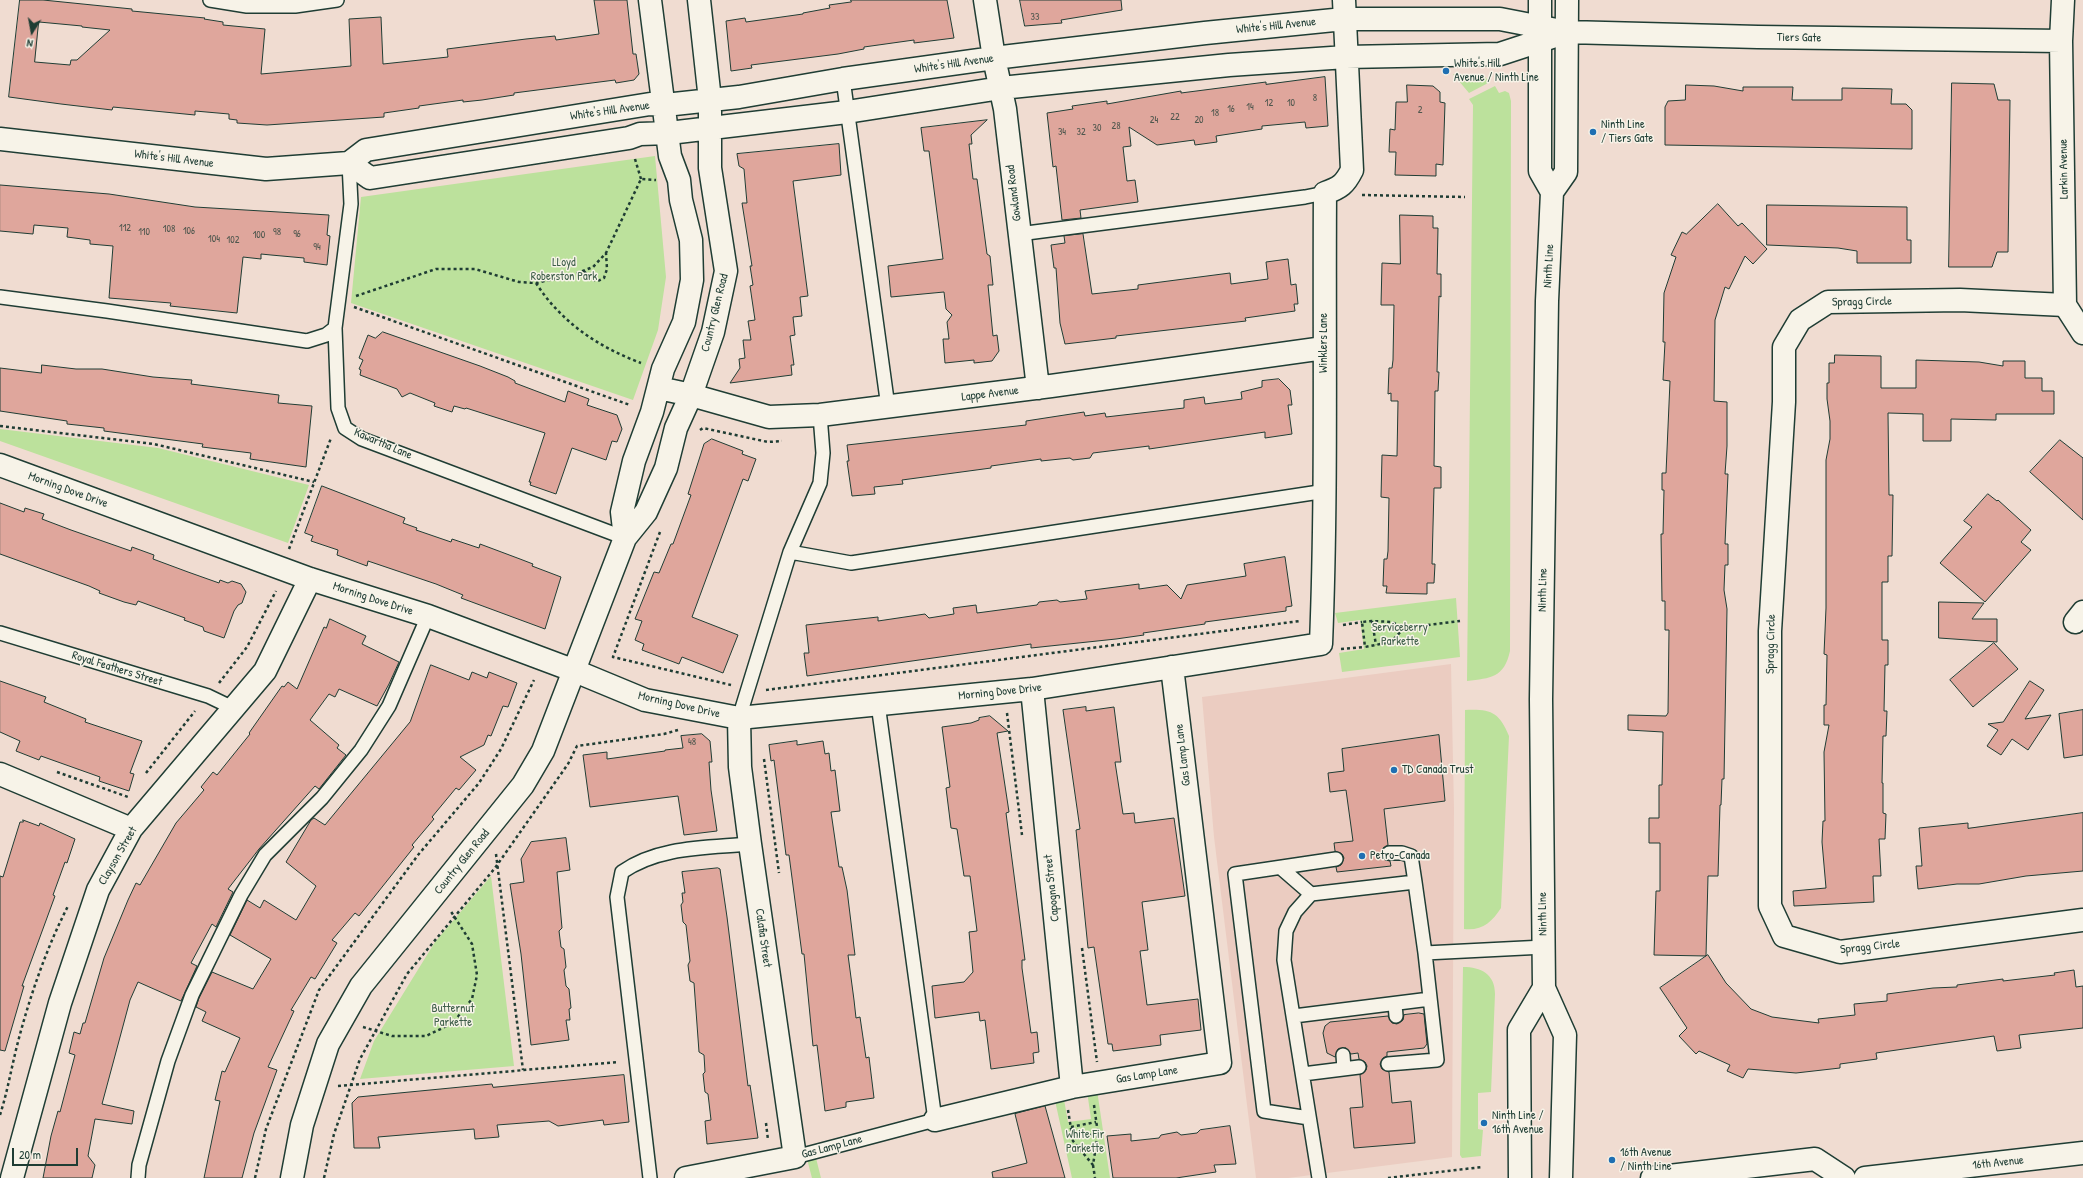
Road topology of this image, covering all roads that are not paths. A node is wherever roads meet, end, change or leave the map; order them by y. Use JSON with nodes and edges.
{"nodes":[{"id":1,"x":210,"y":0,"type":"edge"},
{"id":2,"x":337,"y":0,"type":"edge"},
{"id":3,"x":650,"y":0,"type":"edge"},
{"id":4,"x":699,"y":0,"type":"edge"},
{"id":5,"x":985,"y":0,"type":"edge"},
{"id":6,"x":1540,"y":0,"type":"edge"},
{"id":7,"x":1567,"y":0,"type":"edge"},
{"id":8,"x":2063,"y":0,"type":"edge"},
{"id":9,"x":1344,"y":10,"type":"edge"},
{"id":10,"x":1567,"y":32,"type":"junction"},
{"id":11,"x":1539,"y":34,"type":"junction"},
{"id":12,"x":2061,"y":41,"type":"junction"},
{"id":13,"x":1346,"y":57,"type":"junction"},
{"id":14,"x":994,"y":58,"type":"junction"},
{"id":15,"x":843,"y":79,"type":"junction"},
{"id":16,"x":1001,"y":88,"type":"junction"},
{"id":17,"x":710,"y":100,"type":"junction"},
{"id":18,"x":665,"y":105,"type":"junction"},
{"id":19,"x":847,"y":112,"type":"junction"},
{"id":20,"x":709,"y":129,"type":"junction"},
{"id":21,"x":668,"y":133,"type":"junction"},
{"id":22,"x":0,"y":138,"type":"edge"},
{"id":23,"x":349,"y":163,"type":"junction"},
{"id":24,"x":1552,"y":192,"type":"junction"},
{"id":25,"x":1325,"y":193,"type":"junction"},
{"id":26,"x":1019,"y":234,"type":"junction"},
{"id":27,"x":0,"y":297,"type":"edge"},
{"id":28,"x":2065,"y":305,"type":"junction"},
{"id":29,"x":335,"y":328,"type":"junction"},
{"id":30,"x":2083,"y":333,"type":"edge"},
{"id":31,"x":1324,"y":348,"type":"junction"},
{"id":32,"x":661,"y":379,"type":"junction"},
{"id":33,"x":1038,"y":388,"type":"junction"},
{"id":34,"x":691,"y":395,"type":"junction"},
{"id":35,"x":888,"y":407,"type":"junction"},
{"id":36,"x":820,"y":415,"type":"junction"},
{"id":37,"x":0,"y":465,"type":"edge"},
{"id":38,"x":1326,"y":491,"type":"junction"},
{"id":39,"x":625,"y":538,"type":"junction"},
{"id":40,"x":790,"y":552,"type":"junction"},
{"id":41,"x":310,"y":579,"type":"junction"},
{"id":42,"x":428,"y":616,"type":"junction"},
{"id":43,"x":0,"y":633,"type":"edge"},
{"id":44,"x":1328,"y":647,"type":"joint"},
{"id":45,"x":1172,"y":667,"type":"junction"},
{"id":46,"x":575,"y":671,"type":"junction"},
{"id":47,"x":1032,"y":689,"type":"junction"},
{"id":48,"x":878,"y":704,"type":"junction"},
{"id":49,"x":233,"y":708,"type":"junction"},
{"id":50,"x":739,"y":718,"type":"junction"},
{"id":51,"x":0,"y":774,"type":"edge"},
{"id":52,"x":131,"y":829,"type":"junction"},
{"id":53,"x":750,"y":844,"type":"junction"},
{"id":54,"x":1389,"y":853,"type":"dead end"},
{"id":55,"x":1336,"y":859,"type":"dead end"},
{"id":56,"x":1281,"y":868,"type":"junction"},
{"id":57,"x":1415,"y":882,"type":"junction"},
{"id":58,"x":1311,"y":894,"type":"junction"},
{"id":59,"x":2083,"y":920,"type":"edge"},
{"id":60,"x":1544,"y":947,"type":"junction"},
{"id":61,"x":1425,"y":952,"type":"junction"},
{"id":62,"x":1544,"y":988,"type":"junction"},
{"id":63,"x":1430,"y":999,"type":"junction"},
{"id":64,"x":1294,"y":1016,"type":"junction"},
{"id":65,"x":1343,"y":1056,"type":"dead end"},
{"id":66,"x":1388,"y":1064,"type":"dead end"},
{"id":67,"x":1360,"y":1067,"type":"dead end"},
{"id":68,"x":1344,"y":1069,"type":"junction"},
{"id":69,"x":1303,"y":1074,"type":"junction"},
{"id":70,"x":1076,"y":1086,"type":"junction"},
{"id":71,"x":1309,"y":1118,"type":"junction"},
{"id":72,"x":935,"y":1120,"type":"junction"},
{"id":73,"x":2083,"y":1153,"type":"edge"},
{"id":74,"x":787,"y":1158,"type":"junction"},
{"id":75,"x":12,"y":1178,"type":"edge"},
{"id":76,"x":138,"y":1178,"type":"edge"},
{"id":77,"x":292,"y":1178,"type":"edge"},
{"id":78,"x":650,"y":1178,"type":"edge"},
{"id":79,"x":686,"y":1178,"type":"edge"},
{"id":80,"x":1319,"y":1178,"type":"edge"},
{"id":81,"x":1520,"y":1178,"type":"edge"},
{"id":82,"x":1561,"y":1178,"type":"edge"},
{"id":83,"x":1652,"y":1178,"type":"edge"},
{"id":84,"x":1844,"y":1178,"type":"edge"},
{"id":85,"x":1865,"y":1178,"type":"edge"}],
"edges":[{"from":1,"to":2,"type":"lane"},
{"from":3,"to":18,"type":"street","name":"Country Glen Road"},
{"from":4,"to":17,"type":"street","name":"Country Glen Road"},
{"from":5,"to":14,"type":"street","name":"Gowland Road"},
{"from":6,"to":11,"type":"street"},
{"from":7,"to":10,"type":"street"},
{"from":8,"to":12,"type":"street","name":"Larkin Avenue"},
{"from":9,"to":11,"type":"street","name":"White's Hill Avenue"},
{"from":9,"to":13,"type":"street"},
{"from":9,"to":14,"type":"street","name":"White's Hill Avenue"},
{"from":10,"to":11,"type":"street","name":"White's Hill Avenue"},
{"from":10,"to":12,"type":"street","name":"Tiers Gate"},
{"from":10,"to":24,"type":"street"},
{"from":11,"to":13,"type":"street","name":"White's Hill Avenue"},
{"from":11,"to":24,"type":"street"},
{"from":12,"to":28,"type":"street","name":"Larkin Avenue"},
{"from":13,"to":16,"type":"street","name":"White's Hill Avenue"},
{"from":13,"to":25,"type":"street"},
{"from":14,"to":15,"type":"street","name":"White's Hill Avenue"},
{"from":14,"to":16,"type":"street","name":"Gowland Road"},
{"from":15,"to":17,"type":"street","name":"White's Hill Avenue"},
{"from":15,"to":19,"type":"lane"},
{"from":16,"to":19,"type":"street","name":"White's Hill Avenue"},
{"from":16,"to":26,"type":"street","name":"Gowland Road"},
{"from":17,"to":18,"type":"street","name":"White's Hill Avenue"},
{"from":17,"to":20,"type":"street","name":"Country Glen Road"},
{"from":18,"to":21,"type":"street","name":"Country Glen Road"},
{"from":18,"to":23,"type":"street","name":"White's Hill Avenue"},
{"from":19,"to":20,"type":"street","name":"White's Hill Avenue"},
{"from":19,"to":35,"type":"lane"},
{"from":20,"to":21,"type":"street","name":"White's Hill Avenue"},
{"from":20,"to":34,"type":"street","name":"Country Glen Road"},
{"from":21,"to":23,"type":"street","name":"White's Hill Avenue"},
{"from":21,"to":32,"type":"street","name":"Country Glen Road"},
{"from":22,"to":23,"type":"street","name":"White's Hill Avenue"},
{"from":23,"to":29,"type":"lane","name":"Kawartha Lane"},
{"from":24,"to":60,"type":"street","name":"Ninth Line"},
{"from":25,"to":26,"type":"lane"},
{"from":25,"to":31,"type":"street","name":"Winklers Lane"},
{"from":26,"to":33,"type":"street","name":"Gowland Road"},
{"from":27,"to":29,"type":"lane"},
{"from":28,"to":30,"type":"street"},
{"from":28,"to":59,"type":"street","name":"Spragg Circle"},
{"from":29,"to":39,"type":"lane","name":"Kawartha Lane"},
{"from":31,"to":33,"type":"street","name":"Lappe Avenue"},
{"from":31,"to":38,"type":"street","name":"Winklers Lane"},
{"from":32,"to":34,"type":"street","name":"Lappe Avenue"},
{"from":32,"to":39,"type":"street","name":"Country Glen Road"},
{"from":33,"to":35,"type":"street","name":"Lappe Avenue"},
{"from":34,"to":36,"type":"street","name":"Lappe Avenue"},
{"from":34,"to":39,"type":"street","name":"Country Glen Road"},
{"from":35,"to":36,"type":"street","name":"Lappe Avenue"},
{"from":36,"to":40,"type":"lane"},
{"from":37,"to":41,"type":"street","name":"Morning Dove Drive"},
{"from":38,"to":40,"type":"lane"},
{"from":38,"to":44,"type":"street","name":"Winklers Lane"},
{"from":39,"to":46,"type":"street","name":"Country Glen Road"},
{"from":40,"to":50,"type":"lane"},
{"from":41,"to":42,"type":"street","name":"Morning Dove Drive"},
{"from":41,"to":49,"type":"street","name":"Clayson Street"},
{"from":42,"to":46,"type":"street","name":"Morning Dove Drive"},
{"from":42,"to":76,"type":"lane"},
{"from":43,"to":49,"type":"lane","name":"Royal Feathers Street"},
{"from":44,"to":45,"type":"street","name":"Morning Dove Drive"},
{"from":45,"to":47,"type":"street","name":"Morning Dove Drive"},
{"from":45,"to":70,"type":"street","name":"Gas Lamp Lane"},
{"from":46,"to":50,"type":"street","name":"Morning Dove Drive"},
{"from":46,"to":77,"type":"street","name":"Country Glen Road"},
{"from":47,"to":48,"type":"street","name":"Morning Dove Drive"},
{"from":47,"to":70,"type":"street","name":"Capogna Street"},
{"from":48,"to":50,"type":"street","name":"Morning Dove Drive"},
{"from":48,"to":72,"type":"lane"},
{"from":49,"to":52,"type":"street","name":"Clayson Street"},
{"from":50,"to":53,"type":"street","name":"Calafia Street"},
{"from":51,"to":52,"type":"street"},
{"from":52,"to":75,"type":"street","name":"Clayson Street"},
{"from":53,"to":74,"type":"street","name":"Calafia Street"},
{"from":53,"to":78,"type":"lane"},
{"from":54,"to":57,"type":"lane"},
{"from":55,"to":56,"type":"lane"},
{"from":56,"to":58,"type":"lane"},
{"from":56,"to":71,"type":"lane"},
{"from":57,"to":58,"type":"lane"},
{"from":57,"to":61,"type":"lane"},
{"from":58,"to":64,"type":"lane"},
{"from":60,"to":61,"type":"lane"},
{"from":60,"to":62,"type":"street","name":"Ninth Line"},
{"from":61,"to":63,"type":"lane"},
{"from":62,"to":81,"type":"street","name":"Ninth Line"},
{"from":62,"to":82,"type":"street","name":"Ninth Line"},
{"from":63,"to":64,"type":"lane"},
{"from":63,"to":66,"type":"lane"},
{"from":64,"to":69,"type":"lane"},
{"from":65,"to":68,"type":"lane"},
{"from":67,"to":68,"type":"lane"},
{"from":68,"to":69,"type":"lane"},
{"from":69,"to":71,"type":"lane"},
{"from":70,"to":72,"type":"street","name":"Gas Lamp Lane"},
{"from":71,"to":80,"type":"lane"},
{"from":72,"to":74,"type":"lane","name":"Gas Lamp Lane"},
{"from":73,"to":85,"type":"street","name":"16th Avenue"},
{"from":74,"to":79,"type":"street","name":"Gas Lamp Lane"},
{"from":83,"to":84,"type":"street"}]}
